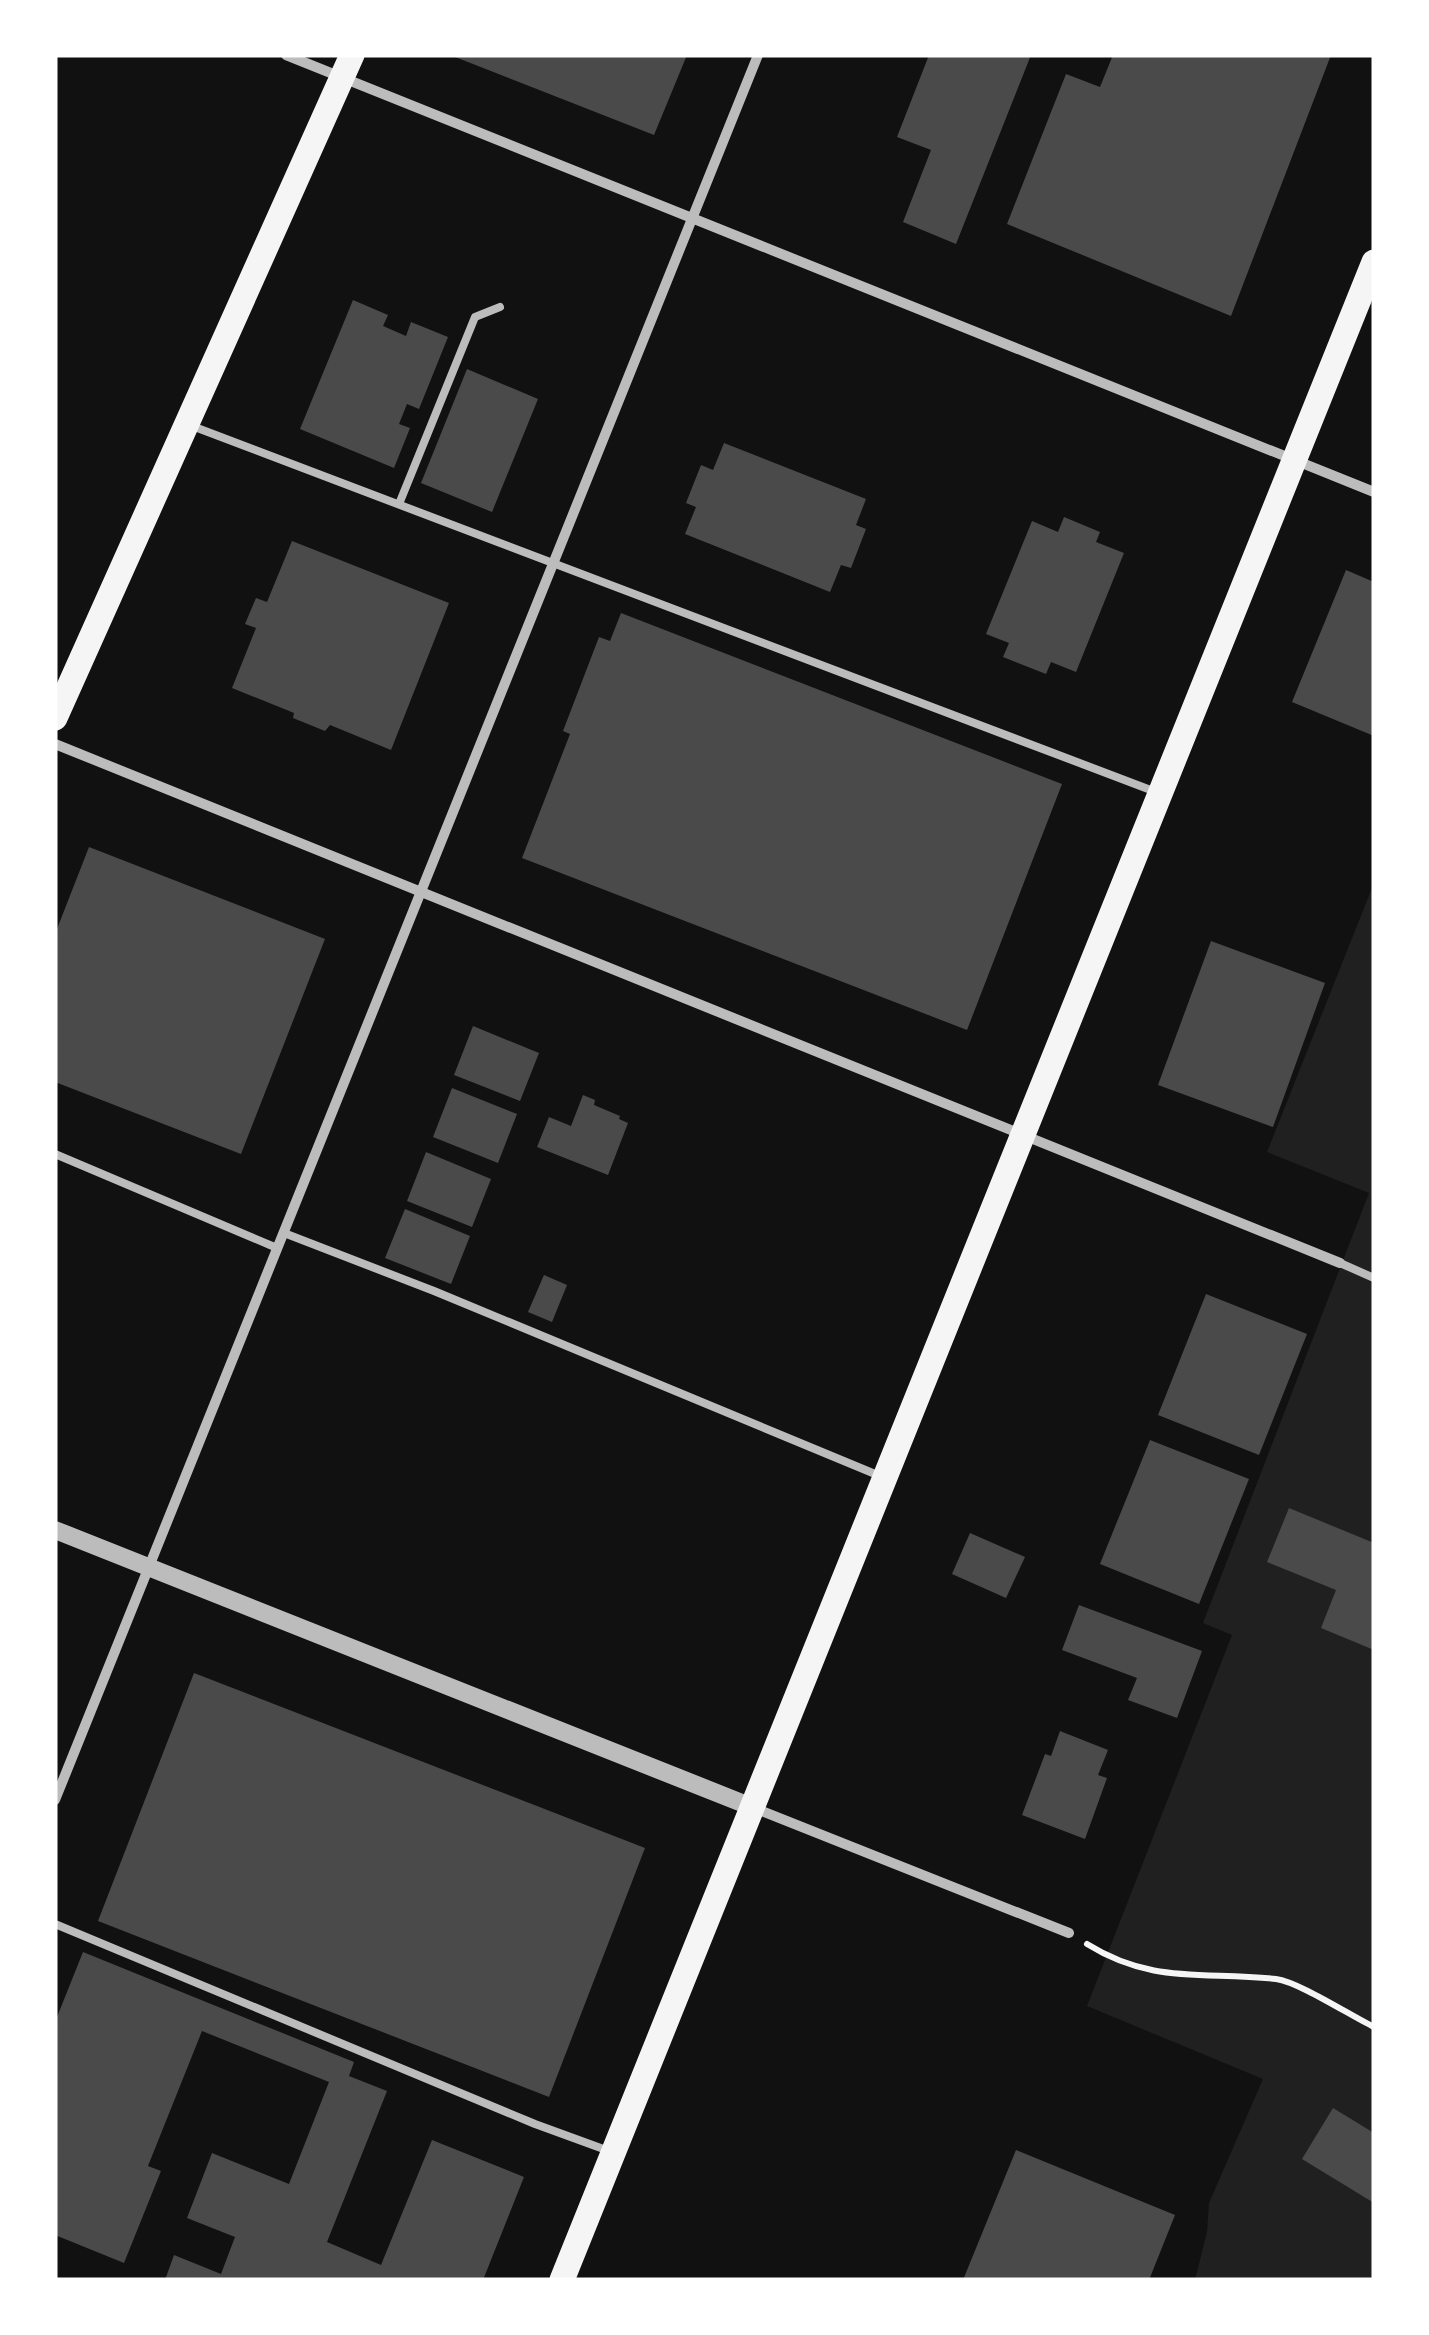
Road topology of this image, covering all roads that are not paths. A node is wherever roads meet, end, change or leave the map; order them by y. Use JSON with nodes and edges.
{"nodes":[{"id":1,"x":286,"y":55,"type":"edge"},
{"id":2,"x":758,"y":55,"type":"edge"},
{"id":3,"x":348,"y":67,"type":"edge"},
{"id":4,"x":692,"y":218,"type":"junction"},
{"id":5,"x":1374,"y":262,"type":"edge"},
{"id":6,"x":500,"y":306,"type":"dead end"},
{"id":7,"x":188,"y":424,"type":"junction"},
{"id":8,"x":1294,"y":460,"type":"junction"},
{"id":9,"x":1374,"y":492,"type":"edge"},
{"id":10,"x":399,"y":504,"type":"junction"},
{"id":11,"x":554,"y":563,"type":"junction"},
{"id":12,"x":55,"y":718,"type":"edge"},
{"id":13,"x":55,"y":744,"type":"edge"},
{"id":14,"x":1160,"y":794,"type":"junction"},
{"id":15,"x":421,"y":891,"type":"junction"},
{"id":16,"x":1023,"y":1133,"type":"junction"},
{"id":17,"x":55,"y":1154,"type":"edge"},
{"id":18,"x":284,"y":1234,"type":"junction"},
{"id":19,"x":277,"y":1248,"type":"junction"},
{"id":20,"x":1340,"y":1263,"type":"joint"},
{"id":21,"x":1374,"y":1278,"type":"edge"},
{"id":22,"x":884,"y":1478,"type":"junction"},
{"id":23,"x":55,"y":1530,"type":"edge"},
{"id":24,"x":149,"y":1567,"type":"junction"},
{"id":25,"x":55,"y":1800,"type":"edge"},
{"id":26,"x":752,"y":1807,"type":"junction"},
{"id":27,"x":55,"y":1924,"type":"edge"},
{"id":28,"x":1068,"y":1934,"type":"road end"},
{"id":29,"x":613,"y":2153,"type":"junction"},
{"id":30,"x":562,"y":2280,"type":"edge"}],
"edges":[{"from":1,"to":3,"type":"street"},
{"from":2,"to":4,"type":"street"},
{"from":3,"to":4,"type":"street"},
{"from":3,"to":7,"type":"main road"},
{"from":4,"to":8,"type":"street"},
{"from":4,"to":11,"type":"street"},
{"from":5,"to":8,"type":"main road"},
{"from":6,"to":10,"type":"lane"},
{"from":7,"to":10,"type":"lane"},
{"from":7,"to":12,"type":"main road"},
{"from":8,"to":9,"type":"street"},
{"from":8,"to":14,"type":"main road"},
{"from":10,"to":11,"type":"lane"},
{"from":11,"to":14,"type":"lane"},
{"from":11,"to":15,"type":"street"},
{"from":13,"to":15,"type":"street"},
{"from":14,"to":16,"type":"main road"},
{"from":15,"to":16,"type":"street"},
{"from":15,"to":18,"type":"street"},
{"from":16,"to":20,"type":"street"},
{"from":16,"to":22,"type":"main road"},
{"from":17,"to":19,"type":"lane"},
{"from":18,"to":19,"type":"street"},
{"from":18,"to":22,"type":"lane"},
{"from":19,"to":24,"type":"street"},
{"from":20,"to":21,"type":"lane"},
{"from":22,"to":26,"type":"main road"},
{"from":23,"to":24,"type":"street"},
{"from":24,"to":25,"type":"street"},
{"from":24,"to":26,"type":"street"},
{"from":26,"to":28,"type":"street"},
{"from":26,"to":29,"type":"main road"},
{"from":27,"to":29,"type":"lane"},
{"from":29,"to":30,"type":"main road"}]}
